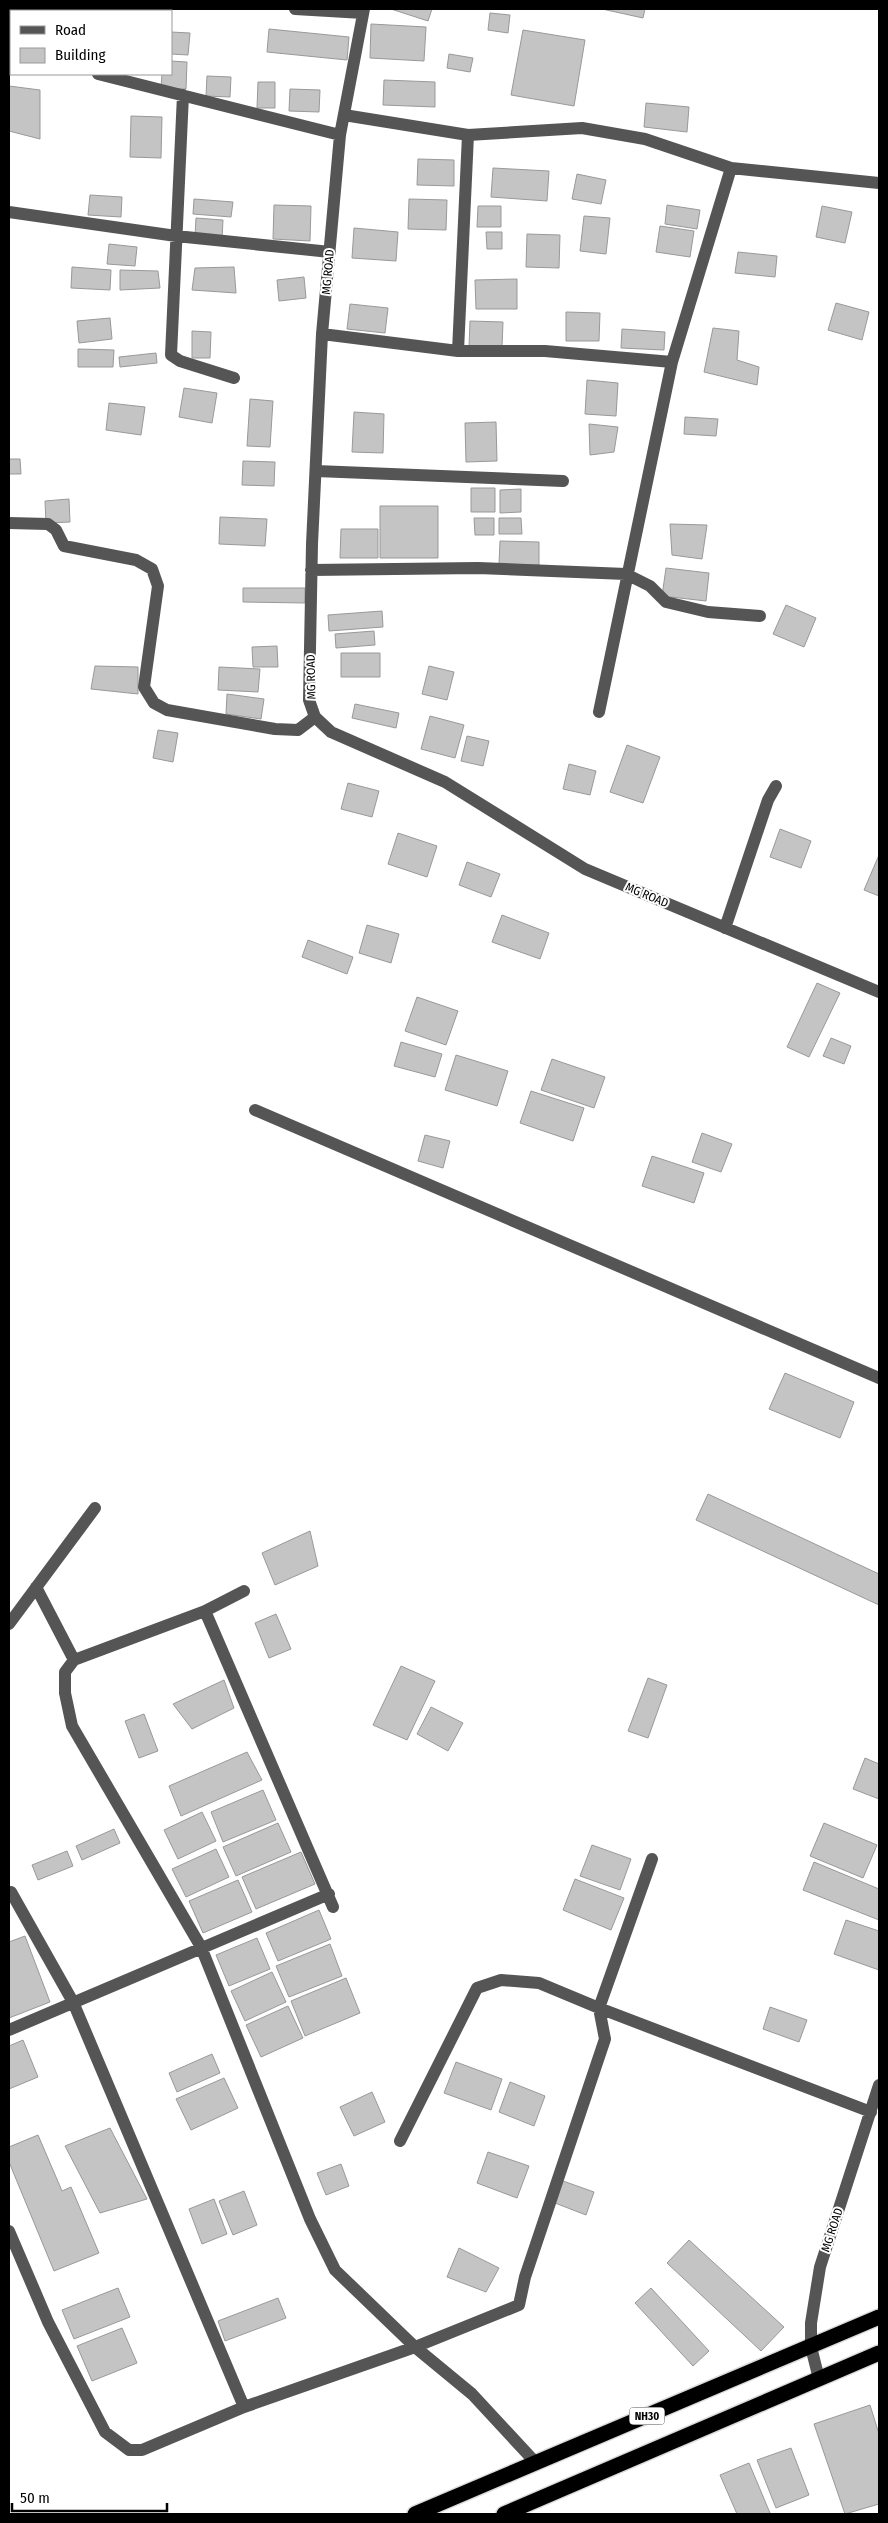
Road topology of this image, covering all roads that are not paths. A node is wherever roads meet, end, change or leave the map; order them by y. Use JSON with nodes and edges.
{"nodes":[{"id":1,"x":295,"y":9,"type":"edge"},
{"id":2,"x":363,"y":11,"type":"edge"},
{"id":3,"x":102,"y":75,"type":"edge"},
{"id":4,"x":183,"y":95,"type":"junction"},
{"id":5,"x":344,"y":116,"type":"junction"},
{"id":6,"x":468,"y":135,"type":"junction"},
{"id":7,"x":340,"y":136,"type":"junction"},
{"id":8,"x":731,"y":168,"type":"junction"},
{"id":9,"x":879,"y":183,"type":"edge"},
{"id":10,"x":9,"y":212,"type":"edge"},
{"id":11,"x":176,"y":236,"type":"junction"},
{"id":12,"x":330,"y":252,"type":"junction"},
{"id":13,"x":322,"y":334,"type":"junction"},
{"id":14,"x":458,"y":351,"type":"junction"},
{"id":15,"x":672,"y":362,"type":"junction"},
{"id":16,"x":234,"y":378,"type":"dead end"},
{"id":17,"x":316,"y":471,"type":"junction"},
{"id":18,"x":563,"y":480,"type":"dead end"},
{"id":19,"x":9,"y":523,"type":"edge"},
{"id":20,"x":311,"y":570,"type":"junction"},
{"id":21,"x":626,"y":574,"type":"junction"},
{"id":22,"x":760,"y":616,"type":"dead end"},
{"id":23,"x":599,"y":712,"type":"dead end"},
{"id":24,"x":315,"y":717,"type":"junction"},
{"id":25,"x":776,"y":786,"type":"dead end"},
{"id":26,"x":726,"y":928,"type":"junction"},
{"id":27,"x":879,"y":992,"type":"edge"},
{"id":28,"x":256,"y":1110,"type":"dead end"},
{"id":29,"x":879,"y":1378,"type":"edge"},
{"id":30,"x":95,"y":1508,"type":"dead end"},
{"id":31,"x":36,"y":1587,"type":"junction"},
{"id":32,"x":244,"y":1591,"type":"dead end"},
{"id":33,"x":205,"y":1611,"type":"junction"},
{"id":34,"x":9,"y":1624,"type":"edge"},
{"id":35,"x":74,"y":1660,"type":"junction"},
{"id":36,"x":652,"y":1859,"type":"dead end"},
{"id":37,"x":11,"y":1892,"type":"dead end"},
{"id":38,"x":329,"y":1894,"type":"junction"},
{"id":39,"x":333,"y":1907,"type":"dead end"},
{"id":40,"x":201,"y":1947,"type":"junction"},
{"id":41,"x":73,"y":2002,"type":"junction"},
{"id":42,"x":599,"y":2008,"type":"junction"},
{"id":43,"x":9,"y":2030,"type":"edge"},
{"id":44,"x":879,"y":2085,"type":"edge"},
{"id":45,"x":871,"y":2112,"type":"junction"},
{"id":46,"x":400,"y":2141,"type":"dead end"},
{"id":47,"x":9,"y":2231,"type":"edge"},
{"id":48,"x":879,"y":2317,"type":"edge"},
{"id":49,"x":415,"y":2347,"type":"junction"},
{"id":50,"x":811,"y":2347,"type":"junction"},
{"id":51,"x":879,"y":2353,"type":"edge"},
{"id":52,"x":819,"y":2379,"type":"junction"},
{"id":53,"x":244,"y":2407,"type":"junction"},
{"id":54,"x":536,"y":2463,"type":"junction"},
{"id":55,"x":415,"y":2514,"type":"edge"},
{"id":56,"x":504,"y":2514,"type":"edge"}],
"edges":[{"from":1,"to":2,"type":"street"},
{"from":2,"to":5,"type":"street","name":"MG ROAD"},
{"from":3,"to":4,"type":"street"},
{"from":4,"to":7,"type":"street"},
{"from":4,"to":11,"type":"street"},
{"from":5,"to":6,"type":"street"},
{"from":5,"to":7,"type":"street","name":"MG ROAD"},
{"from":6,"to":8,"type":"street"},
{"from":6,"to":14,"type":"street"},
{"from":7,"to":12,"type":"street","name":"MG ROAD"},
{"from":8,"to":9,"type":"street"},
{"from":8,"to":15,"type":"street"},
{"from":10,"to":11,"type":"street"},
{"from":11,"to":12,"type":"street"},
{"from":11,"to":16,"type":"street"},
{"from":12,"to":13,"type":"street","name":"MG ROAD"},
{"from":13,"to":14,"type":"street"},
{"from":13,"to":17,"type":"street","name":"MG ROAD"},
{"from":14,"to":15,"type":"street"},
{"from":15,"to":21,"type":"street"},
{"from":17,"to":18,"type":"street"},
{"from":17,"to":20,"type":"street","name":"MG ROAD"},
{"from":19,"to":24,"type":"street"},
{"from":20,"to":21,"type":"street"},
{"from":20,"to":24,"type":"street","name":"MG ROAD"},
{"from":21,"to":22,"type":"street"},
{"from":21,"to":23,"type":"street"},
{"from":24,"to":26,"type":"street","name":"MG ROAD"},
{"from":25,"to":26,"type":"street"},
{"from":26,"to":27,"type":"street","name":"MG ROAD"},
{"from":28,"to":29,"type":"street"},
{"from":30,"to":31,"type":"street"},
{"from":31,"to":34,"type":"street"},
{"from":31,"to":35,"type":"street"},
{"from":32,"to":33,"type":"street"},
{"from":33,"to":35,"type":"street"},
{"from":33,"to":38,"type":"street"},
{"from":35,"to":40,"type":"street"},
{"from":36,"to":42,"type":"street"},
{"from":37,"to":41,"type":"street"},
{"from":38,"to":39,"type":"street"},
{"from":38,"to":40,"type":"street"},
{"from":40,"to":41,"type":"street"},
{"from":40,"to":49,"type":"street"},
{"from":41,"to":43,"type":"street"},
{"from":41,"to":53,"type":"street"},
{"from":42,"to":45,"type":"street"},
{"from":42,"to":46,"type":"street"},
{"from":42,"to":49,"type":"street"},
{"from":44,"to":45,"type":"street","name":"MG ROAD"},
{"from":45,"to":50,"type":"street","name":"MG ROAD"},
{"from":47,"to":53,"type":"street"},
{"from":48,"to":50,"type":"highway","number":"NH30"},
{"from":49,"to":53,"type":"street"},
{"from":49,"to":54,"type":"street"},
{"from":50,"to":52,"type":"street","name":"MG ROAD"},
{"from":50,"to":54,"type":"highway","number":"NH30"},
{"from":51,"to":52,"type":"highway"},
{"from":52,"to":56,"type":"highway"},
{"from":54,"to":55,"type":"highway","number":"NH30"}]}
